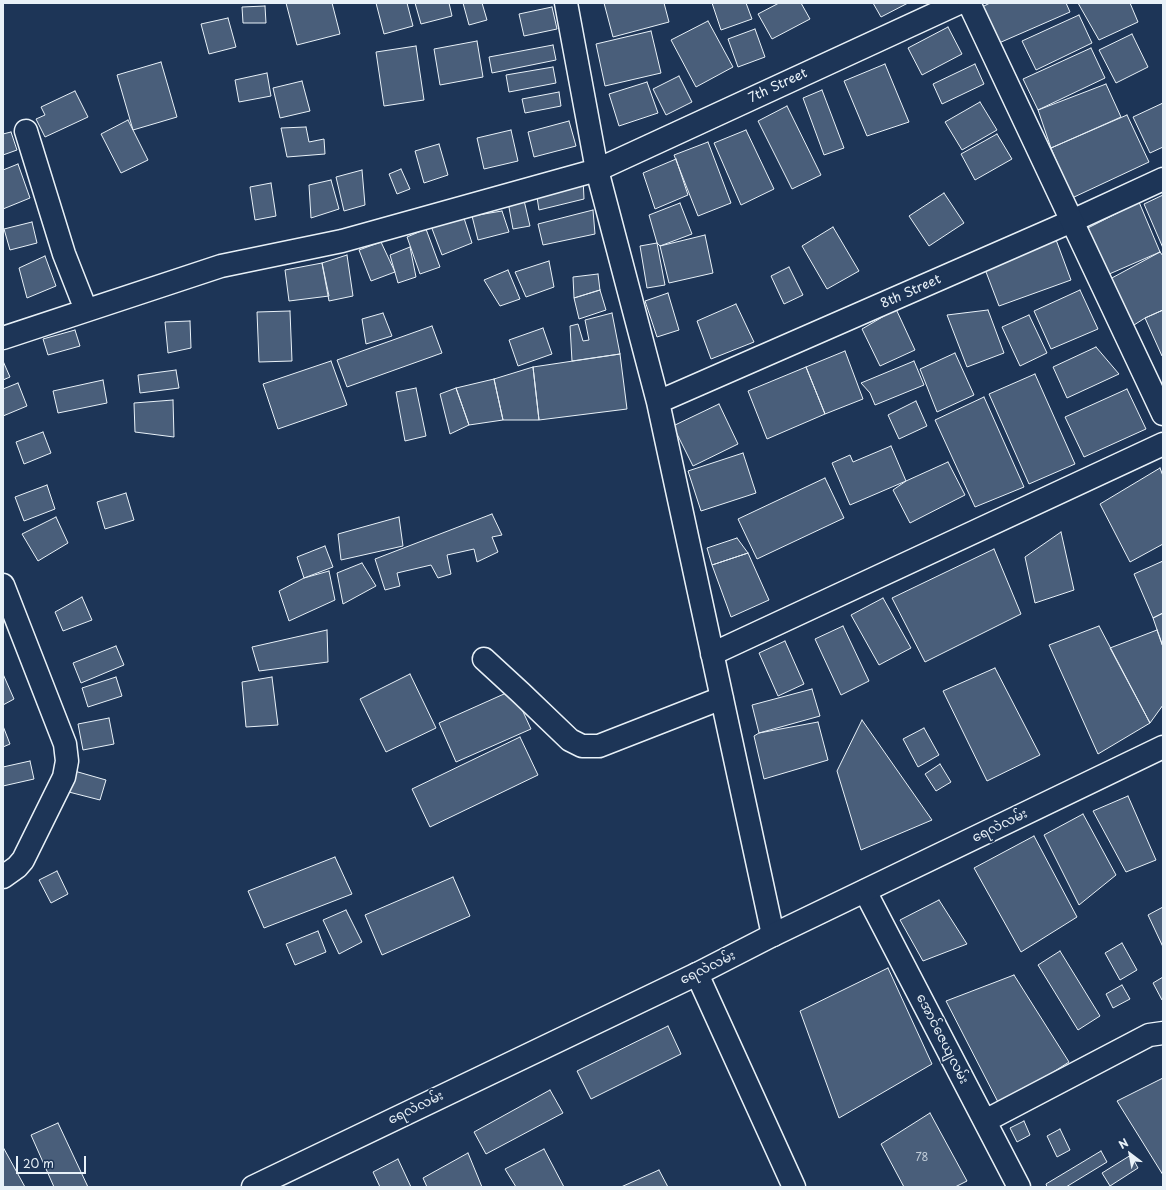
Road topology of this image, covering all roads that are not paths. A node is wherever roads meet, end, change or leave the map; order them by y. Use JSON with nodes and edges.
{"nodes":[{"id":1,"x":566,"y":3,"type":"edge"},
{"id":2,"x":959,"y":3,"type":"edge"},
{"id":3,"x":968,"y":3,"type":"edge"},
{"id":4,"x":26,"y":131,"type":"dead end"},
{"id":5,"x":597,"y":170,"type":"junction"},
{"id":6,"x":1163,"y":178,"type":"edge"},
{"id":7,"x":1072,"y":221,"type":"junction"},
{"id":8,"x":86,"y":310,"type":"junction"},
{"id":9,"x":3,"y":338,"type":"edge"},
{"id":10,"x":658,"y":402,"type":"junction"},
{"id":11,"x":1163,"y":414,"type":"edge"},
{"id":12,"x":1163,"y":444,"type":"edge"},
{"id":13,"x":3,"y":585,"type":"edge"},
{"id":14,"x":712,"y":654,"type":"junction"},
{"id":15,"x":484,"y":659,"type":"dead end"},
{"id":16,"x":722,"y":698,"type":"junction"},
{"id":17,"x":1163,"y":747,"type":"edge"},
{"id":18,"x":3,"y":876,"type":"edge"},
{"id":19,"x":865,"y":891,"type":"junction"},
{"id":20,"x":773,"y":935,"type":"junction"},
{"id":21,"x":697,"y":974,"type":"junction"},
{"id":22,"x":1163,"y":1033,"type":"edge"},
{"id":23,"x":985,"y":1121,"type":"junction"},
{"id":24,"x":253,"y":1187,"type":"edge"},
{"id":25,"x":794,"y":1187,"type":"edge"},
{"id":26,"x":1019,"y":1187,"type":"edge"}],
"edges":[{"from":1,"to":5,"type":"street"},
{"from":2,"to":5,"type":"street","name":"7th Street"},
{"from":3,"to":7,"type":"street"},
{"from":4,"to":8,"type":"street"},
{"from":5,"to":8,"type":"street","name":"7th Street"},
{"from":5,"to":10,"type":"street"},
{"from":6,"to":7,"type":"street","name":"8th Street"},
{"from":7,"to":10,"type":"street","name":"8th Street"},
{"from":7,"to":11,"type":"street"},
{"from":8,"to":9,"type":"street","name":"7th Street"},
{"from":10,"to":14,"type":"street"},
{"from":12,"to":14,"type":"street"},
{"from":13,"to":18,"type":"street"},
{"from":14,"to":16,"type":"street"},
{"from":15,"to":16,"type":"street"},
{"from":16,"to":20,"type":"street"},
{"from":17,"to":19,"type":"street","name":"ရေလဲလမ်း"},
{"from":19,"to":20,"type":"street","name":"ရေလဲလမ်း"},
{"from":19,"to":23,"type":"street","name":"အောင်ဇေယျလမ်း"},
{"from":20,"to":21,"type":"street","name":"ရေလဲလမ်း"},
{"from":21,"to":24,"type":"street","name":"ရေလဲလမ်း"},
{"from":21,"to":25,"type":"street"},
{"from":22,"to":23,"type":"street"},
{"from":23,"to":26,"type":"street","name":"အောင်ဇေယျလမ်း"}]}
